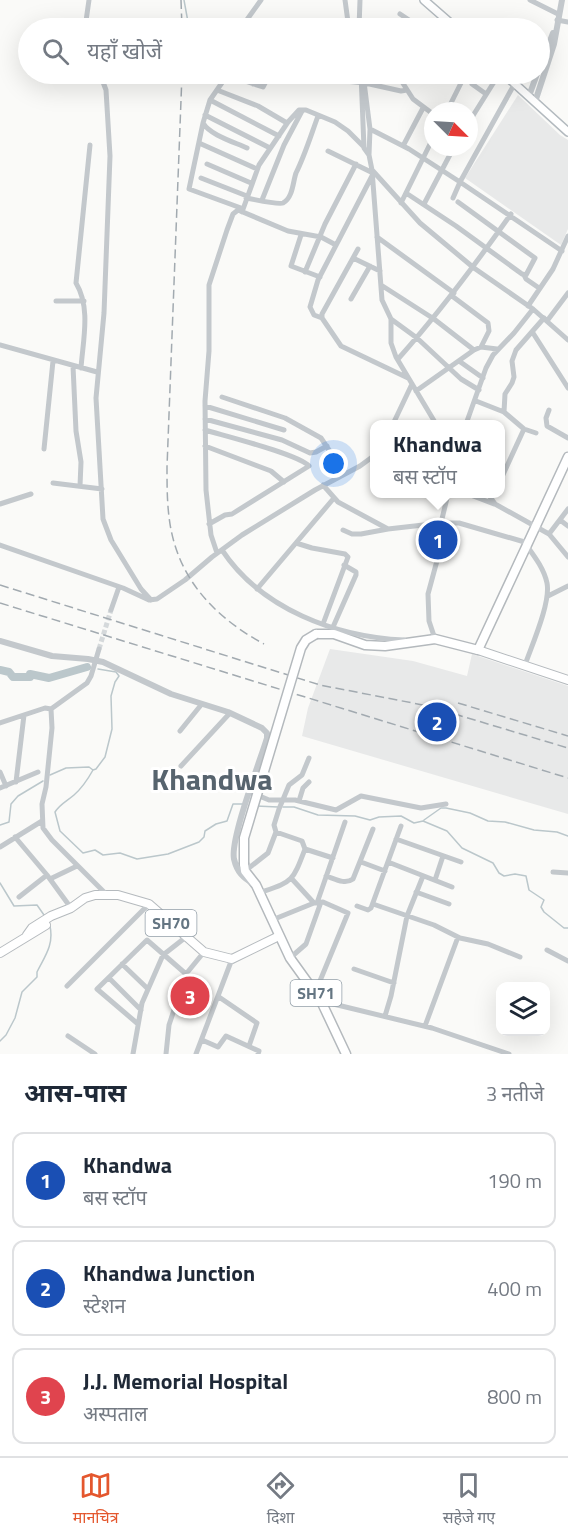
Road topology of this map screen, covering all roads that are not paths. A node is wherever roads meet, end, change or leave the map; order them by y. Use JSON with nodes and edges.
{"nodes":[{"id":1,"x":89,"y":0,"type":"edge"},
{"id":2,"x":261,"y":0,"type":"edge"},
{"id":3,"x":345,"y":0,"type":"edge"},
{"id":4,"x":360,"y":0,"type":"edge"},
{"id":5,"x":424,"y":0,"type":"edge"},
{"id":6,"x":530,"y":0,"type":"edge"},
{"id":7,"x":562,"y":0,"type":"edge"},
{"id":8,"x":400,"y":14,"type":"dead end"},
{"id":9,"x":87,"y":18,"type":"edge"},
{"id":10,"x":247,"y":18,"type":"edge"},
{"id":11,"x":347,"y":18,"type":"edge"},
{"id":12,"x":359,"y":18,"type":"edge"},
{"id":13,"x":406,"y":18,"type":"edge"},
{"id":14,"x":445,"y":18,"type":"edge"},
{"id":15,"x":557,"y":20,"type":"junction"},
{"id":16,"x":568,"y":22,"type":"edge"},
{"id":17,"x":550,"y":39,"type":"edge"},
{"id":18,"x":550,"y":54,"type":"edge"},
{"id":19,"x":104,"y":84,"type":"edge"},
{"id":20,"x":221,"y":84,"type":"edge"},
{"id":21,"x":253,"y":84,"type":"edge"},
{"id":22,"x":265,"y":84,"type":"edge"},
{"id":23,"x":362,"y":84,"type":"edge"},
{"id":24,"x":362,"y":84,"type":"edge"},
{"id":25,"x":367,"y":84,"type":"edge"},
{"id":26,"x":403,"y":84,"type":"edge"},
{"id":27,"x":461,"y":84,"type":"edge"},
{"id":28,"x":472,"y":84,"type":"dead end"},
{"id":29,"x":492,"y":84,"type":"edge"},
{"id":30,"x":514,"y":84,"type":"edge"},
{"id":31,"x":516,"y":84,"type":"edge"},
{"id":32,"x":535,"y":84,"type":"edge"},
{"id":33,"x":538,"y":84,"type":"edge"},
{"id":34,"x":217,"y":90,"type":"junction"},
{"id":35,"x":407,"y":90,"type":"junction"},
{"id":36,"x":486,"y":94,"type":"junction"},
{"id":37,"x":532,"y":99,"type":"junction"},
{"id":38,"x":210,"y":100,"type":"junction"},
{"id":39,"x":452,"y":102,"type":"edge"},
{"id":40,"x":478,"y":107,"type":"edge"},
{"id":41,"x":423,"y":108,"type":"joint"},
{"id":42,"x":302,"y":109,"type":"junction"},
{"id":43,"x":205,"y":115,"type":"junction"},
{"id":44,"x":318,"y":116,"type":"junction"},
{"id":45,"x":203,"y":123,"type":"junction"},
{"id":46,"x":287,"y":123,"type":"junction"},
{"id":47,"x":370,"y":129,"type":"junction"},
{"id":48,"x":568,"y":132,"type":"edge"},
{"id":49,"x":279,"y":136,"type":"junction"},
{"id":50,"x":199,"y":143,"type":"junction"},
{"id":51,"x":90,"y":146,"type":"dead end"},
{"id":52,"x":403,"y":146,"type":"junction"},
{"id":53,"x":247,"y":148,"type":"dead end"},
{"id":54,"x":270,"y":148,"type":"junction"},
{"id":55,"x":364,"y":148,"type":"junction"},
{"id":56,"x":328,"y":150,"type":"dead end"},
{"id":57,"x":369,"y":155,"type":"junction"},
{"id":58,"x":449,"y":156,"type":"edge"},
{"id":59,"x":423,"y":157,"type":"junction"},
{"id":60,"x":207,"y":164,"type":"dead end"},
{"id":61,"x":356,"y":164,"type":"junction"},
{"id":62,"x":257,"y":169,"type":"junction"},
{"id":63,"x":441,"y":170,"type":"junction"},
{"id":64,"x":373,"y":172,"type":"junction"},
{"id":65,"x":201,"y":178,"type":"dead end"},
{"id":66,"x":460,"y":182,"type":"junction"},
{"id":67,"x":251,"y":183,"type":"junction"},
{"id":68,"x":406,"y":193,"type":"junction"},
{"id":69,"x":246,"y":197,"type":"junction"},
{"id":70,"x":262,"y":200,"type":"junction"},
{"id":71,"x":401,"y":203,"type":"junction"},
{"id":72,"x":423,"y":204,"type":"junction"},
{"id":73,"x":242,"y":210,"type":"junction"},
{"id":74,"x":511,"y":214,"type":"junction"},
{"id":75,"x":499,"y":231,"type":"junction"},
{"id":76,"x":301,"y":235,"type":"junction"},
{"id":77,"x":568,"y":236,"type":"edge"},
{"id":78,"x":321,"y":237,"type":"junction"},
{"id":79,"x":377,"y":237,"type":"junction"},
{"id":80,"x":336,"y":244,"type":"junction"},
{"id":81,"x":358,"y":249,"type":"dead end"},
{"id":82,"x":486,"y":249,"type":"junction"},
{"id":83,"x":561,"y":252,"type":"junction"},
{"id":84,"x":568,"y":256,"type":"edge"},
{"id":85,"x":353,"y":258,"type":"junction"},
{"id":86,"x":370,"y":266,"type":"junction"},
{"id":87,"x":474,"y":267,"type":"junction"},
{"id":88,"x":380,"y":271,"type":"junction"},
{"id":89,"x":305,"y":272,"type":"junction"},
{"id":90,"x":524,"y":275,"type":"junction"},
{"id":91,"x":320,"y":277,"type":"junction"},
{"id":92,"x":381,"y":285,"type":"junction"},
{"id":93,"x":539,"y":288,"type":"junction"},
{"id":94,"x":568,"y":293,"type":"edge"},
{"id":95,"x":453,"y":294,"type":"junction"},
{"id":96,"x":351,"y":299,"type":"dead end"},
{"id":97,"x":56,"y":301,"type":"dead end"},
{"id":98,"x":84,"y":301,"type":"junction"},
{"id":99,"x":561,"y":304,"type":"junction"},
{"id":100,"x":531,"y":308,"type":"junction"},
{"id":101,"x":568,"y":308,"type":"edge"},
{"id":102,"x":322,"y":318,"type":"junction"},
{"id":103,"x":391,"y":319,"type":"junction"},
{"id":104,"x":434,"y":319,"type":"junction"},
{"id":105,"x":546,"y":320,"type":"junction"},
{"id":106,"x":533,"y":333,"type":"junction"},
{"id":107,"x":417,"y":338,"type":"junction"},
{"id":108,"x":568,"y":340,"type":"edge"},
{"id":109,"x":0,"y":345,"type":"edge"},
{"id":110,"x":482,"y":347,"type":"junction"},
{"id":111,"x":497,"y":349,"type":"junction"},
{"id":112,"x":474,"y":350,"type":"junction"},
{"id":113,"x":398,"y":359,"type":"junction"},
{"id":114,"x":53,"y":361,"type":"junction"},
{"id":115,"x":459,"y":361,"type":"junction"},
{"id":116,"x":74,"y":366,"type":"junction"},
{"id":117,"x":81,"y":368,"type":"junction"},
{"id":118,"x":448,"y":368,"type":"junction"},
{"id":119,"x":97,"y":372,"type":"junction"},
{"id":120,"x":483,"y":378,"type":"junction"},
{"id":121,"x":411,"y":382,"type":"junction"},
{"id":122,"x":568,"y":388,"type":"edge"},
{"id":123,"x":479,"y":390,"type":"junction"},
{"id":124,"x":416,"y":391,"type":"junction"},
{"id":125,"x":222,"y":397,"type":"dead end"},
{"id":126,"x":476,"y":401,"type":"junction"},
{"id":127,"x":205,"y":406,"type":"junction"},
{"id":128,"x":549,"y":410,"type":"dead end"},
{"id":129,"x":504,"y":412,"type":"junction"},
{"id":130,"x":206,"y":419,"type":"junction"},
{"id":131,"x":395,"y":420,"type":"edge"},
{"id":132,"x":434,"y":420,"type":"edge"},
{"id":133,"x":468,"y":420,"type":"edge"},
{"id":134,"x":524,"y":429,"type":"junction"},
{"id":135,"x":205,"y":430,"type":"junction"},
{"id":136,"x":284,"y":430,"type":"dead end"},
{"id":137,"x":536,"y":433,"type":"dead end"},
{"id":138,"x":568,"y":438,"type":"edge"},
{"id":139,"x":205,"y":446,"type":"junction"},
{"id":140,"x":327,"y":446,"type":"junction"},
{"id":141,"x":44,"y":449,"type":"dead end"},
{"id":142,"x":568,"y":457,"type":"edge"},
{"id":143,"x":370,"y":459,"type":"edge"},
{"id":144,"x":505,"y":470,"type":"edge"},
{"id":145,"x":565,"y":473,"type":"edge"},
{"id":146,"x":345,"y":474,"type":"junction"},
{"id":147,"x":53,"y":483,"type":"dead end"},
{"id":148,"x":284,"y":483,"type":"junction"},
{"id":149,"x":323,"y":485,"type":"junction"},
{"id":150,"x":80,"y":486,"type":"junction"},
{"id":151,"x":102,"y":489,"type":"junction"},
{"id":152,"x":32,"y":494,"type":"dead end"},
{"id":153,"x":334,"y":498,"type":"junction"},
{"id":154,"x":447,"y":498,"type":"edge"},
{"id":155,"x":494,"y":499,"type":"edge"},
{"id":156,"x":0,"y":504,"type":"edge"},
{"id":157,"x":568,"y":509,"type":"edge"},
{"id":158,"x":560,"y":520,"type":"junction"},
{"id":159,"x":441,"y":523,"type":"junction"},
{"id":160,"x":209,"y":524,"type":"junction"},
{"id":161,"x":536,"y":526,"type":"junction"},
{"id":162,"x":568,"y":526,"type":"edge"},
{"id":163,"x":388,"y":529,"type":"junction"},
{"id":164,"x":343,"y":530,"type":"dead end"},
{"id":165,"x":549,"y":534,"type":"junction"},
{"id":166,"x":296,"y":543,"type":"junction"},
{"id":167,"x":0,"y":545,"type":"edge"},
{"id":168,"x":527,"y":545,"type":"junction"},
{"id":169,"x":220,"y":552,"type":"junction"},
{"id":170,"x":568,"y":557,"type":"edge"},
{"id":171,"x":344,"y":565,"type":"junction"},
{"id":172,"x":568,"y":586,"type":"edge"},
{"id":173,"x":119,"y":587,"type":"junction"},
{"id":174,"x":257,"y":588,"type":"junction"},
{"id":175,"x":548,"y":596,"type":"junction"},
{"id":176,"x":151,"y":600,"type":"junction"},
{"id":177,"x":111,"y":610,"type":"tunnel mouth"},
{"id":178,"x":323,"y":624,"type":"junction"},
{"id":179,"x":333,"y":627,"type":"junction"},
{"id":180,"x":435,"y":639,"type":"junction"},
{"id":181,"x":0,"y":641,"type":"edge"},
{"id":182,"x":419,"y":641,"type":"junction"},
{"id":183,"x":99,"y":649,"type":"tunnel mouth"},
{"id":184,"x":478,"y":650,"type":"junction"},
{"id":185,"x":96,"y":660,"type":"junction"},
{"id":186,"x":525,"y":665,"type":"junction"},
{"id":187,"x":568,"y":680,"type":"edge"},
{"id":188,"x":201,"y":705,"type":"junction"},
{"id":189,"x":51,"y":709,"type":"junction"},
{"id":190,"x":230,"y":713,"type":"junction"},
{"id":191,"x":24,"y":715,"type":"junction"},
{"id":192,"x":0,"y":723,"type":"edge"},
{"id":193,"x":180,"y":731,"type":"dead end"},
{"id":194,"x":309,"y":758,"type":"dead end"},
{"id":195,"x":182,"y":766,"type":"dead end"},
{"id":196,"x":0,"y":772,"type":"edge"},
{"id":197,"x":38,"y":772,"type":"dead end"},
{"id":198,"x":16,"y":782,"type":"junction"},
{"id":199,"x":309,"y":782,"type":"dead end"},
{"id":200,"x":3,"y":787,"type":"edge"},
{"id":201,"x":250,"y":792,"type":"junction"},
{"id":202,"x":283,"y":800,"type":"junction"},
{"id":203,"x":299,"y":801,"type":"junction"},
{"id":204,"x":446,"y":804,"type":"dead end"},
{"id":205,"x":42,"y":821,"type":"junction"},
{"id":206,"x":345,"y":822,"type":"dead end"},
{"id":207,"x":401,"y":826,"type":"dead end"},
{"id":208,"x":373,"y":829,"type":"dead end"},
{"id":209,"x":276,"y":832,"type":"junction"},
{"id":210,"x":15,"y":837,"type":"junction"},
{"id":211,"x":396,"y":839,"type":"junction"},
{"id":212,"x":0,"y":847,"type":"edge"},
{"id":213,"x":305,"y":849,"type":"junction"},
{"id":214,"x":443,"y":856,"type":"junction"},
{"id":215,"x":333,"y":858,"type":"junction"},
{"id":216,"x":361,"y":862,"type":"junction"},
{"id":217,"x":388,"y":862,"type":"junction"},
{"id":218,"x":461,"y":862,"type":"dead end"},
{"id":219,"x":77,"y":866,"type":"junction"},
{"id":220,"x":244,"y":868,"type":"junction"},
{"id":221,"x":385,"y":871,"type":"junction"},
{"id":222,"x":553,"y":872,"type":"dead end"},
{"id":223,"x":568,"y":873,"type":"edge"},
{"id":224,"x":327,"y":876,"type":"junction"},
{"id":225,"x":423,"y":876,"type":"junction"},
{"id":226,"x":49,"y":877,"type":"junction"},
{"id":227,"x":292,"y":879,"type":"junction"},
{"id":228,"x":435,"y":880,"type":"junction"},
{"id":229,"x":452,"y":887,"type":"dead end"},
{"id":230,"x":258,"y":889,"type":"junction"},
{"id":231,"x":416,"y":892,"type":"junction"},
{"id":232,"x":107,"y":895,"type":"junction"},
{"id":233,"x":20,"y":897,"type":"dead end"},
{"id":234,"x":318,"y":903,"type":"junction"},
{"id":235,"x":149,"y":904,"type":"junction"},
{"id":236,"x":373,"y":904,"type":"junction"},
{"id":237,"x":449,"y":904,"type":"dead end"},
{"id":238,"x":357,"y":906,"type":"dead end"},
{"id":239,"x":71,"y":908,"type":"junction"},
{"id":240,"x":407,"y":916,"type":"junction"},
{"id":241,"x":272,"y":920,"type":"junction"},
{"id":242,"x":279,"y":936,"type":"junction"},
{"id":243,"x":186,"y":937,"type":"junction"},
{"id":244,"x":458,"y":937,"type":"junction"},
{"id":245,"x":547,"y":950,"type":"dead end"},
{"id":246,"x":204,"y":952,"type":"junction"},
{"id":247,"x":0,"y":953,"type":"edge"},
{"id":248,"x":163,"y":955,"type":"junction"},
{"id":249,"x":520,"y":957,"type":"dead end"},
{"id":250,"x":290,"y":958,"type":"junction"},
{"id":251,"x":232,"y":959,"type":"junction"},
{"id":252,"x":568,"y":961,"type":"edge"},
{"id":253,"x":122,"y":964,"type":"junction"},
{"id":254,"x":354,"y":969,"type":"dead end"},
{"id":255,"x":186,"y":974,"type":"junction"},
{"id":256,"x":109,"y":978,"type":"junction"},
{"id":257,"x":394,"y":982,"type":"junction"},
{"id":258,"x":67,"y":986,"type":"dead end"},
{"id":259,"x":148,"y":989,"type":"junction"},
{"id":260,"x":219,"y":997,"type":"junction"},
{"id":261,"x":318,"y":997,"type":"junction"},
{"id":262,"x":141,"y":1010,"type":"junction"},
{"id":263,"x":385,"y":1016,"type":"junction"},
{"id":264,"x":138,"y":1024,"type":"junction"},
{"id":265,"x":425,"y":1026,"type":"junction"},
{"id":266,"x":68,"y":1036,"type":"dead end"},
{"id":267,"x":202,"y":1040,"type":"junction"},
{"id":268,"x":249,"y":1046,"type":"junction"},
{"id":269,"x":218,"y":1047,"type":"junction"},
{"id":270,"x":95,"y":1054,"type":"edge"},
{"id":271,"x":133,"y":1054,"type":"edge"},
{"id":272,"x":166,"y":1054,"type":"edge"},
{"id":273,"x":196,"y":1054,"type":"edge"},
{"id":274,"x":216,"y":1054,"type":"edge"},
{"id":275,"x":258,"y":1054,"type":"edge"},
{"id":276,"x":346,"y":1054,"type":"edge"},
{"id":277,"x":509,"y":1054,"type":"edge"}],
"edges":[{"from":1,"to":9,"type":"street"},
{"from":2,"to":10,"type":"street"},
{"from":3,"to":11,"type":"street"},
{"from":4,"to":12,"type":"street"},
{"from":5,"to":14,"type":"main road"},
{"from":6,"to":15,"type":"street"},
{"from":7,"to":15,"type":"street"},
{"from":8,"to":13,"type":"street"},
{"from":15,"to":16,"type":"street"},
{"from":15,"to":17,"type":"street"},
{"from":15,"to":18,"type":"street"},
{"from":19,"to":119,"type":"street"},
{"from":20,"to":34,"type":"street"},
{"from":21,"to":22,"type":"street"},
{"from":23,"to":47,"type":"street"},
{"from":24,"to":55,"type":"street"},
{"from":25,"to":35,"type":"street"},
{"from":26,"to":35,"type":"street"},
{"from":27,"to":39,"type":"street"},
{"from":28,"to":36,"type":"street"},
{"from":29,"to":36,"type":"street"},
{"from":30,"to":66,"type":"street"},
{"from":31,"to":37,"type":"main road"},
{"from":32,"to":37,"type":"street"},
{"from":33,"to":37,"type":"street"},
{"from":34,"to":38,"type":"street"},
{"from":34,"to":46,"type":"street"},
{"from":35,"to":41,"type":"street"},
{"from":36,"to":40,"type":"street"},
{"from":37,"to":48,"type":"main road"},
{"from":38,"to":43,"type":"street"},
{"from":38,"to":49,"type":"street"},
{"from":41,"to":52,"type":"street"},
{"from":42,"to":44,"type":"street"},
{"from":42,"to":46,"type":"street"},
{"from":42,"to":70,"type":"street"},
{"from":43,"to":45,"type":"street"},
{"from":43,"to":54,"type":"street"},
{"from":44,"to":55,"type":"street"},
{"from":44,"to":70,"type":"street"},
{"from":45,"to":50,"type":"street"},
{"from":45,"to":53,"type":"street"},
{"from":46,"to":49,"type":"street"},
{"from":47,"to":52,"type":"street"},
{"from":47,"to":57,"type":"street"},
{"from":49,"to":54,"type":"street"},
{"from":50,"to":62,"type":"street"},
{"from":50,"to":73,"type":"street"},
{"from":51,"to":98,"type":"street"},
{"from":52,"to":59,"type":"street"},
{"from":54,"to":62,"type":"street"},
{"from":55,"to":57,"type":"street"},
{"from":56,"to":61,"type":"street"},
{"from":57,"to":64,"type":"street"},
{"from":58,"to":63,"type":"street"},
{"from":59,"to":63,"type":"street"},
{"from":59,"to":68,"type":"street"},
{"from":60,"to":67,"type":"street"},
{"from":61,"to":64,"type":"street"},
{"from":61,"to":78,"type":"street"},
{"from":62,"to":67,"type":"street"},
{"from":63,"to":66,"type":"street"},
{"from":63,"to":72,"type":"street"},
{"from":64,"to":71,"type":"street"},
{"from":64,"to":79,"type":"street"},
{"from":64,"to":80,"type":"street"},
{"from":65,"to":69,"type":"street"},
{"from":66,"to":74,"type":"street"},
{"from":66,"to":75,"type":"street"},
{"from":67,"to":69,"type":"street"},
{"from":68,"to":71,"type":"street"},
{"from":68,"to":72,"type":"street"},
{"from":69,"to":70,"type":"street"},
{"from":69,"to":73,"type":"street"},
{"from":71,"to":87,"type":"street"},
{"from":72,"to":82,"type":"street"},
{"from":73,"to":76,"type":"street"},
{"from":73,"to":127,"type":"street"},
{"from":74,"to":75,"type":"street"},
{"from":74,"to":83,"type":"street"},
{"from":75,"to":82,"type":"street"},
{"from":75,"to":90,"type":"street"},
{"from":76,"to":78,"type":"street"},
{"from":76,"to":89,"type":"street"},
{"from":77,"to":83,"type":"street"},
{"from":78,"to":80,"type":"street"},
{"from":78,"to":89,"type":"street"},
{"from":79,"to":88,"type":"street"},
{"from":79,"to":95,"type":"street"},
{"from":80,"to":91,"type":"street"},
{"from":81,"to":85,"type":"street"},
{"from":82,"to":87,"type":"street"},
{"from":82,"to":90,"type":"street"},
{"from":83,"to":84,"type":"street"},
{"from":83,"to":93,"type":"street"},
{"from":85,"to":86,"type":"street"},
{"from":85,"to":102,"type":"street"},
{"from":86,"to":88,"type":"street"},
{"from":86,"to":96,"type":"street"},
{"from":87,"to":95,"type":"street"},
{"from":87,"to":100,"type":"street"},
{"from":88,"to":92,"type":"street"},
{"from":89,"to":91,"type":"street"},
{"from":90,"to":93,"type":"street"},
{"from":91,"to":102,"type":"street"},
{"from":92,"to":103,"type":"street"},
{"from":92,"to":104,"type":"street"},
{"from":93,"to":100,"type":"street"},
{"from":94,"to":99,"type":"street"},
{"from":95,"to":104,"type":"street"},
{"from":95,"to":110,"type":"street"},
{"from":97,"to":98,"type":"street"},
{"from":98,"to":117,"type":"street"},
{"from":99,"to":101,"type":"street"},
{"from":99,"to":105,"type":"street"},
{"from":100,"to":105,"type":"street"},
{"from":100,"to":111,"type":"street"},
{"from":102,"to":121,"type":"street"},
{"from":103,"to":107,"type":"street"},
{"from":103,"to":113,"type":"street"},
{"from":104,"to":107,"type":"street"},
{"from":104,"to":112,"type":"street"},
{"from":105,"to":106,"type":"street"},
{"from":105,"to":108,"type":"street"},
{"from":106,"to":122,"type":"street"},
{"from":106,"to":129,"type":"street"},
{"from":107,"to":113,"type":"street"},
{"from":107,"to":118,"type":"street"},
{"from":109,"to":114,"type":"street"},
{"from":110,"to":111,"type":"street"},
{"from":110,"to":112,"type":"street"},
{"from":111,"to":120,"type":"street"},
{"from":112,"to":115,"type":"street"},
{"from":113,"to":121,"type":"street"},
{"from":114,"to":116,"type":"street"},
{"from":114,"to":141,"type":"street"},
{"from":115,"to":118,"type":"street"},
{"from":115,"to":120,"type":"street"},
{"from":116,"to":117,"type":"street"},
{"from":116,"to":150,"type":"street"},
{"from":117,"to":119,"type":"street"},
{"from":118,"to":123,"type":"street"},
{"from":118,"to":124,"type":"street"},
{"from":119,"to":151,"type":"street"},
{"from":120,"to":123,"type":"street"},
{"from":121,"to":124,"type":"street"},
{"from":121,"to":131,"type":"street"},
{"from":123,"to":126,"type":"street"},
{"from":124,"to":132,"type":"street"},
{"from":125,"to":140,"type":"street"},
{"from":126,"to":129,"type":"street"},
{"from":126,"to":133,"type":"street"},
{"from":127,"to":130,"type":"street"},
{"from":127,"to":136,"type":"street"},
{"from":128,"to":138,"type":"street"},
{"from":129,"to":134,"type":"street"},
{"from":130,"to":135,"type":"street"},
{"from":130,"to":140,"type":"street"},
{"from":134,"to":137,"type":"street"},
{"from":134,"to":144,"type":"street"},
{"from":135,"to":139,"type":"street"},
{"from":135,"to":148,"type":"street"},
{"from":139,"to":148,"type":"street"},
{"from":139,"to":160,"type":"street"},
{"from":140,"to":146,"type":"street"},
{"from":142,"to":145,"type":"highway"},
{"from":143,"to":146,"type":"street"},
{"from":145,"to":161,"type":"highway"},
{"from":146,"to":149,"type":"street"},
{"from":147,"to":150,"type":"street"},
{"from":148,"to":160,"type":"street"},
{"from":149,"to":153,"type":"street"},
{"from":149,"to":169,"type":"street"},
{"from":150,"to":151,"type":"street"},
{"from":151,"to":176,"type":"street"},
{"from":152,"to":156,"type":"street"},
{"from":153,"to":163,"type":"street"},
{"from":153,"to":166,"type":"street"},
{"from":154,"to":159,"type":"street"},
{"from":155,"to":161,"type":"street"},
{"from":157,"to":158,"type":"street"},
{"from":158,"to":162,"type":"street"},
{"from":158,"to":165,"type":"street"},
{"from":159,"to":163,"type":"street"},
{"from":159,"to":168,"type":"street"},
{"from":159,"to":180,"type":"street"},
{"from":160,"to":169,"type":"street"},
{"from":161,"to":165,"type":"street"},
{"from":161,"to":168,"type":"highway"},
{"from":163,"to":164,"type":"street"},
{"from":165,"to":170,"type":"street"},
{"from":166,"to":171,"type":"street"},
{"from":166,"to":174,"type":"street"},
{"from":167,"to":173,"type":"street"},
{"from":168,"to":175,"type":"street"},
{"from":168,"to":184,"type":"highway"},
{"from":169,"to":174,"type":"street"},
{"from":169,"to":176,"type":"street"},
{"from":171,"to":178,"type":"street"},
{"from":171,"to":179,"type":"street"},
{"from":172,"to":175,"type":"street"},
{"from":173,"to":176,"type":"street"},
{"from":173,"to":177,"type":"street"},
{"from":174,"to":178,"type":"street"},
{"from":175,"to":186,"type":"street"},
{"from":178,"to":179,"type":"street"},
{"from":179,"to":182,"type":"street"},
{"from":180,"to":182,"type":"highway"},
{"from":180,"to":184,"type":"highway"},
{"from":181,"to":185,"type":"street"},
{"from":182,"to":220,"type":"highway","bridge":true},
{"from":183,"to":185,"type":"street"},
{"from":184,"to":186,"type":"main road"},
{"from":185,"to":188,"type":"street"},
{"from":185,"to":189,"type":"street"},
{"from":186,"to":187,"type":"main road"},
{"from":188,"to":190,"type":"street"},
{"from":188,"to":193,"type":"street"},
{"from":189,"to":191,"type":"street"},
{"from":189,"to":205,"type":"street"},
{"from":190,"to":195,"type":"street"},
{"from":190,"to":201,"type":"street"},
{"from":191,"to":192,"type":"street"},
{"from":191,"to":198,"type":"street"},
{"from":194,"to":202,"type":"street"},
{"from":196,"to":200,"type":"street"},
{"from":197,"to":198,"type":"street"},
{"from":198,"to":200,"type":"street"},
{"from":199,"to":203,"type":"street"},
{"from":201,"to":202,"type":"street"},
{"from":201,"to":230,"type":"street"},
{"from":202,"to":203,"type":"street"},
{"from":202,"to":209,"type":"street"},
{"from":203,"to":204,"type":"street"},
{"from":205,"to":210,"type":"street"},
{"from":205,"to":219,"type":"street"},
{"from":206,"to":215,"type":"street"},
{"from":207,"to":211,"type":"street"},
{"from":208,"to":216,"type":"street"},
{"from":209,"to":213,"type":"street"},
{"from":209,"to":220,"type":"street"},
{"from":210,"to":212,"type":"street"},
{"from":210,"to":226,"type":"street"},
{"from":211,"to":214,"type":"street"},
{"from":211,"to":217,"type":"street"},
{"from":213,"to":215,"type":"street"},
{"from":213,"to":227,"type":"street"},
{"from":214,"to":218,"type":"street"},
{"from":214,"to":228,"type":"street"},
{"from":215,"to":224,"type":"street"},
{"from":216,"to":221,"type":"street"},
{"from":216,"to":224,"type":"street"},
{"from":217,"to":221,"type":"street"},
{"from":217,"to":225,"type":"street"},
{"from":219,"to":226,"type":"street"},
{"from":219,"to":232,"type":"street"},
{"from":220,"to":230,"type":"highway"},
{"from":221,"to":236,"type":"street"},
{"from":222,"to":223,"type":"street"},
{"from":224,"to":234,"type":"street"},
{"from":225,"to":228,"type":"street"},
{"from":225,"to":231,"type":"street"},
{"from":226,"to":233,"type":"street"},
{"from":226,"to":239,"type":"street"},
{"from":227,"to":230,"type":"street"},
{"from":227,"to":234,"type":"street"},
{"from":228,"to":229,"type":"street"},
{"from":230,"to":241,"type":"highway"},
{"from":231,"to":237,"type":"street"},
{"from":231,"to":240,"type":"street"},
{"from":232,"to":235,"type":"main road","number":"SH70"},
{"from":232,"to":239,"type":"main road","number":"SH70"},
{"from":234,"to":241,"type":"street"},
{"from":234,"to":250,"type":"street"},
{"from":234,"to":261,"type":"street"},
{"from":235,"to":243,"type":"main road","number":"SH70"},
{"from":235,"to":258,"type":"street"},
{"from":236,"to":238,"type":"street"},
{"from":236,"to":240,"type":"street"},
{"from":239,"to":247,"type":"main road","number":"SH70"},
{"from":240,"to":244,"type":"street"},
{"from":240,"to":257,"type":"street"},
{"from":241,"to":242,"type":"highway"},
{"from":242,"to":250,"type":"highway","number":"SH71"},
{"from":242,"to":251,"type":"main road"},
{"from":243,"to":246,"type":"main road","number":"SH70"},
{"from":243,"to":248,"type":"street"},
{"from":244,"to":249,"type":"street"},
{"from":244,"to":265,"type":"street"},
{"from":245,"to":252,"type":"street"},
{"from":246,"to":251,"type":"main road","number":"SH70"},
{"from":246,"to":255,"type":"street"},
{"from":248,"to":253,"type":"street"},
{"from":248,"to":255,"type":"street"},
{"from":248,"to":259,"type":"street"},
{"from":250,"to":261,"type":"highway","number":"SH71"},
{"from":251,"to":260,"type":"street"},
{"from":253,"to":256,"type":"street"},
{"from":253,"to":259,"type":"street"},
{"from":254,"to":257,"type":"street"},
{"from":255,"to":272,"type":"street"},
{"from":256,"to":262,"type":"street"},
{"from":256,"to":264,"type":"street"},
{"from":257,"to":263,"type":"street"},
{"from":259,"to":262,"type":"street"},
{"from":260,"to":267,"type":"street"},
{"from":260,"to":268,"type":"street"},
{"from":261,"to":263,"type":"street"},
{"from":261,"to":276,"type":"highway","number":"SH71"},
{"from":262,"to":264,"type":"street"},
{"from":263,"to":265,"type":"street"},
{"from":264,"to":271,"type":"street"},
{"from":265,"to":277,"type":"street"},
{"from":266,"to":270,"type":"street"},
{"from":267,"to":269,"type":"street"},
{"from":267,"to":273,"type":"street"},
{"from":268,"to":269,"type":"street"},
{"from":268,"to":275,"type":"street"},
{"from":269,"to":274,"type":"street"}]}
